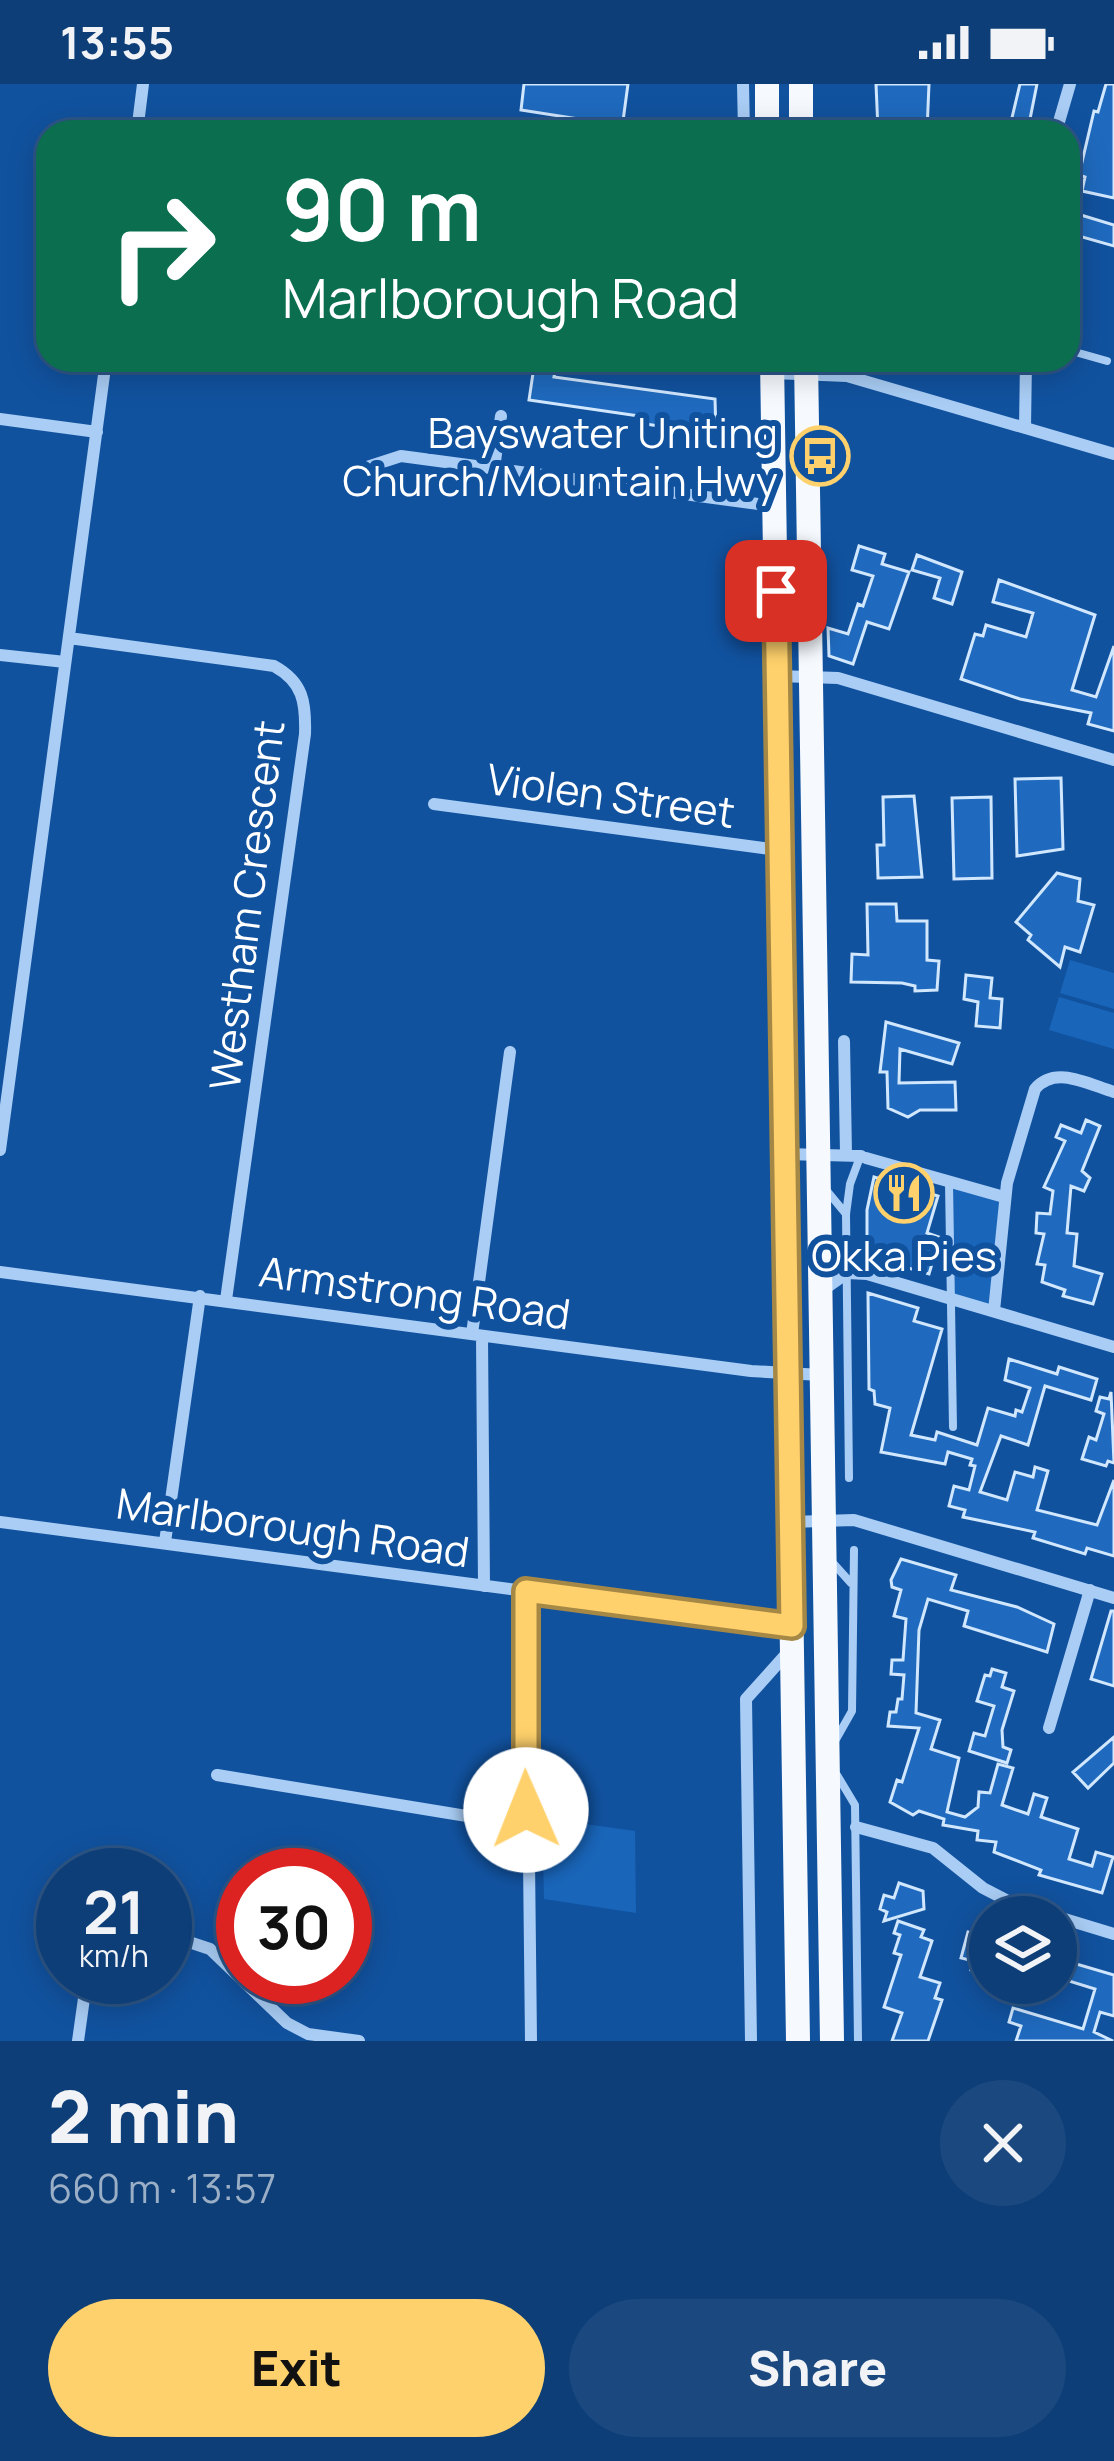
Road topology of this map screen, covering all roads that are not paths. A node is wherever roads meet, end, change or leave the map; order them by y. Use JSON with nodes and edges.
{"nodes":[{"id":1,"x":143,"y":84,"type":"edge"},
{"id":2,"x":743,"y":84,"type":"edge"},
{"id":3,"x":767,"y":84,"type":"edge"},
{"id":4,"x":800,"y":84,"type":"edge"},
{"id":5,"x":1070,"y":84,"type":"edge"},
{"id":6,"x":138,"y":120,"type":"edge"},
{"id":7,"x":744,"y":120,"type":"edge"},
{"id":8,"x":767,"y":120,"type":"edge"},
{"id":9,"x":802,"y":120,"type":"edge"},
{"id":10,"x":1060,"y":120,"type":"edge"},
{"id":11,"x":1080,"y":353,"type":"edge"},
{"id":12,"x":1107,"y":361,"type":"dead end"},
{"id":13,"x":104,"y":372,"type":"edge"},
{"id":14,"x":772,"y":372,"type":"edge"},
{"id":15,"x":806,"y":372,"type":"edge"},
{"id":16,"x":831,"y":372,"type":"edge"},
{"id":17,"x":1026,"y":372,"type":"edge"},
{"id":18,"x":501,"y":416,"type":"dead end"},
{"id":19,"x":0,"y":419,"type":"edge"},
{"id":20,"x":1025,"y":428,"type":"junction"},
{"id":21,"x":97,"y":432,"type":"junction"},
{"id":22,"x":1114,"y":454,"type":"edge"},
{"id":23,"x":368,"y":467,"type":"dead end"},
{"id":24,"x":494,"y":469,"type":"junction"},
{"id":25,"x":775,"y":506,"type":"junction"},
{"id":26,"x":69,"y":638,"type":"junction"},
{"id":27,"x":0,"y":655,"type":"edge"},
{"id":28,"x":65,"y":662,"type":"junction"},
{"id":29,"x":811,"y":675,"type":"junction"},
{"id":30,"x":776,"y":676,"type":"junction"},
{"id":31,"x":1114,"y":760,"type":"edge"},
{"id":32,"x":434,"y":804,"type":"dead end"},
{"id":33,"x":778,"y":850,"type":"junction"},
{"id":34,"x":7,"y":1041,"type":"edge"},
{"id":35,"x":844,"y":1041,"type":"dead end"},
{"id":36,"x":510,"y":1052,"type":"dead end"},
{"id":37,"x":1114,"y":1091,"type":"edge"},
{"id":38,"x":0,"y":1150,"type":"edge"},
{"id":39,"x":818,"y":1153,"type":"junction"},
{"id":40,"x":784,"y":1154,"type":"junction"},
{"id":41,"x":858,"y":1156,"type":"junction"},
{"id":42,"x":818,"y":1180,"type":"junction"},
{"id":43,"x":949,"y":1180,"type":"junction"},
{"id":44,"x":1004,"y":1197,"type":"junction"},
{"id":45,"x":846,"y":1214,"type":"junction"},
{"id":46,"x":0,"y":1272,"type":"edge"},
{"id":47,"x":848,"y":1274,"type":"junction"},
{"id":48,"x":820,"y":1292,"type":"junction"},
{"id":49,"x":200,"y":1296,"type":"junction"},
{"id":50,"x":951,"y":1299,"type":"junction"},
{"id":51,"x":226,"y":1300,"type":"junction"},
{"id":52,"x":994,"y":1311,"type":"junction"},
{"id":53,"x":477,"y":1335,"type":"junction"},
{"id":54,"x":1114,"y":1347,"type":"edge"},
{"id":55,"x":786,"y":1375,"type":"junction"},
{"id":56,"x":821,"y":1375,"type":"junction"},
{"id":57,"x":952,"y":1427,"type":"dead end"},
{"id":58,"x":849,"y":1434,"type":"junction"},
{"id":59,"x":823,"y":1470,"type":"junction"},
{"id":60,"x":849,"y":1478,"type":"dead end"},
{"id":61,"x":824,"y":1520,"type":"junction"},
{"id":62,"x":0,"y":1522,"type":"edge"},
{"id":63,"x":789,"y":1522,"type":"junction"},
{"id":64,"x":166,"y":1542,"type":"junction"},
{"id":65,"x":854,"y":1550,"type":"dead end"},
{"id":66,"x":824,"y":1555,"type":"junction"},
{"id":67,"x":851,"y":1583,"type":"junction"},
{"id":68,"x":484,"y":1586,"type":"junction"},
{"id":69,"x":1090,"y":1590,"type":"junction"},
{"id":70,"x":526,"y":1591,"type":"junction"},
{"id":71,"x":1114,"y":1598,"type":"edge"},
{"id":72,"x":792,"y":1637,"type":"junction"},
{"id":73,"x":1049,"y":1728,"type":"dead end"},
{"id":74,"x":828,"y":1758,"type":"junction"},
{"id":75,"x":218,"y":1775,"type":"dead end"},
{"id":76,"x":527,"y":1826,"type":"junction"},
{"id":77,"x":856,"y":1827,"type":"junction"},
{"id":78,"x":856,"y":1868,"type":"junction"},
{"id":79,"x":830,"y":1899,"type":"junction"},
{"id":80,"x":1114,"y":1934,"type":"edge"},
{"id":81,"x":192,"y":1943,"type":"edge"},
{"id":82,"x":83,"y":2004,"type":"edge"},
{"id":83,"x":307,"y":2038,"type":"edge"},
{"id":84,"x":78,"y":2041,"type":"edge"},
{"id":85,"x":359,"y":2041,"type":"edge"},
{"id":86,"x":531,"y":2041,"type":"edge"},
{"id":87,"x":751,"y":2041,"type":"edge"},
{"id":88,"x":798,"y":2041,"type":"edge"},
{"id":89,"x":832,"y":2041,"type":"edge"},
{"id":90,"x":858,"y":2041,"type":"edge"}],
"edges":[{"from":1,"to":6,"type":"street"},
{"from":2,"to":7,"type":"street"},
{"from":3,"to":8,"type":"main road"},
{"from":4,"to":9,"type":"main road"},
{"from":5,"to":10,"type":"street"},
{"from":11,"to":12,"type":"lane"},
{"from":13,"to":21,"type":"street"},
{"from":14,"to":25,"type":"main road"},
{"from":15,"to":29,"type":"main road"},
{"from":16,"to":20,"type":"street"},
{"from":17,"to":20,"type":"street"},
{"from":18,"to":24,"type":"street"},
{"from":19,"to":21,"type":"street"},
{"from":20,"to":22,"type":"street"},
{"from":21,"to":26,"type":"street"},
{"from":23,"to":24,"type":"street"},
{"from":24,"to":25,"type":"street"},
{"from":25,"to":30,"type":"main road"},
{"from":26,"to":28,"type":"street"},
{"from":26,"to":51,"type":"street","name":"Westham Crescent"},
{"from":27,"to":28,"type":"street"},
{"from":28,"to":34,"type":"street"},
{"from":29,"to":30,"type":"street"},
{"from":29,"to":31,"type":"street"},
{"from":29,"to":39,"type":"main road"},
{"from":30,"to":33,"type":"main road"},
{"from":32,"to":33,"type":"street","name":"Violen Street"},
{"from":33,"to":40,"type":"main road"},
{"from":34,"to":38,"type":"street"},
{"from":35,"to":41,"type":"street"},
{"from":36,"to":53,"type":"street"},
{"from":37,"to":44,"type":"street"},
{"from":39,"to":40,"type":"street"},
{"from":39,"to":41,"type":"street"},
{"from":39,"to":42,"type":"main road"},
{"from":40,"to":55,"type":"main road"},
{"from":41,"to":43,"type":"street"},
{"from":41,"to":45,"type":"lane"},
{"from":42,"to":45,"type":"lane"},
{"from":42,"to":48,"type":"main road"},
{"from":43,"to":44,"type":"street"},
{"from":43,"to":50,"type":"lane"},
{"from":44,"to":52,"type":"street"},
{"from":45,"to":47,"type":"lane"},
{"from":46,"to":49,"type":"street","name":"Armstrong Road"},
{"from":47,"to":48,"type":"street"},
{"from":47,"to":50,"type":"street"},
{"from":47,"to":58,"type":"lane"},
{"from":48,"to":56,"type":"main road"},
{"from":49,"to":51,"type":"street","name":"Armstrong Road"},
{"from":49,"to":64,"type":"street"},
{"from":50,"to":52,"type":"street"},
{"from":50,"to":57,"type":"lane"},
{"from":51,"to":53,"type":"street","name":"Armstrong Road"},
{"from":52,"to":54,"type":"street"},
{"from":53,"to":55,"type":"street","name":"Armstrong Road"},
{"from":53,"to":68,"type":"street"},
{"from":55,"to":56,"type":"street","name":"Armstrong Road"},
{"from":55,"to":63,"type":"main road"},
{"from":56,"to":59,"type":"main road"},
{"from":58,"to":59,"type":"lane"},
{"from":58,"to":60,"type":"lane"},
{"from":59,"to":61,"type":"main road"},
{"from":61,"to":63,"type":"street"},
{"from":61,"to":66,"type":"main road"},
{"from":61,"to":69,"type":"street"},
{"from":62,"to":64,"type":"street","name":"Marlborough Road"},
{"from":63,"to":72,"type":"main road"},
{"from":64,"to":68,"type":"street","name":"Marlborough Road"},
{"from":65,"to":67,"type":"lane"},
{"from":66,"to":67,"type":"lane"},
{"from":66,"to":74,"type":"main road"},
{"from":67,"to":74,"type":"lane"},
{"from":68,"to":70,"type":"street","name":"Marlborough Road"},
{"from":69,"to":71,"type":"street"},
{"from":69,"to":73,"type":"street"},
{"from":70,"to":72,"type":"street","name":"Marlborough Road"},
{"from":70,"to":76,"type":"street"},
{"from":72,"to":87,"type":"street"},
{"from":72,"to":88,"type":"main road"},
{"from":74,"to":77,"type":"lane"},
{"from":74,"to":79,"type":"main road"},
{"from":75,"to":76,"type":"street"},
{"from":76,"to":86,"type":"street"},
{"from":77,"to":78,"type":"lane"},
{"from":77,"to":80,"type":"street"},
{"from":78,"to":79,"type":"lane"},
{"from":78,"to":90,"type":"lane"},
{"from":79,"to":89,"type":"main road"},
{"from":81,"to":83,"type":"street"},
{"from":82,"to":84,"type":"street"},
{"from":83,"to":85,"type":"street"}]}
